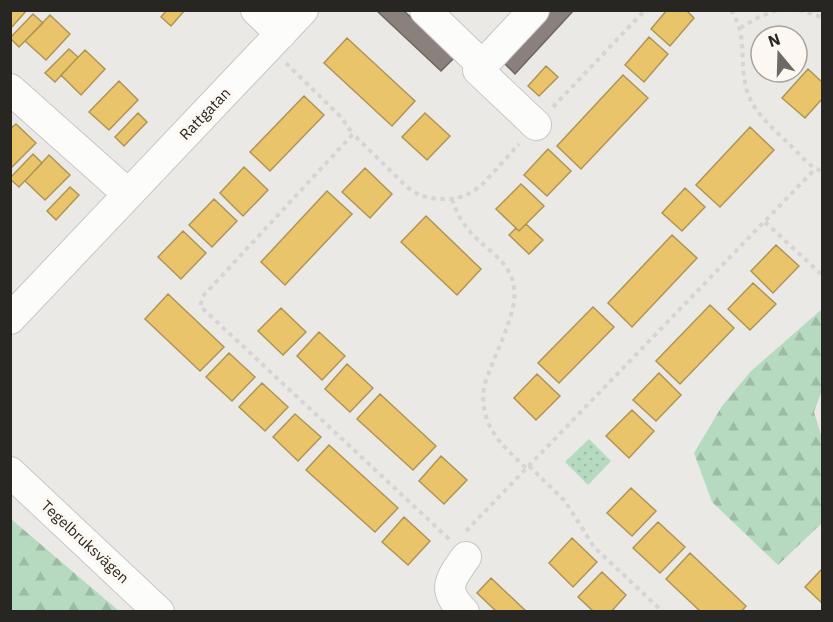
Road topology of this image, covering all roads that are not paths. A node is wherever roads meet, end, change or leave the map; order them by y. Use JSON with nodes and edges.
{"nodes":[{"id":1,"x":256,"y":10,"type":"edge"},
{"id":2,"x":303,"y":10,"type":"edge"},
{"id":3,"x":424,"y":10,"type":"edge"},
{"id":4,"x":524,"y":14,"type":"edge"},
{"id":5,"x":275,"y":40,"type":"junction"},
{"id":6,"x":482,"y":65,"type":"junction"},
{"id":7,"x":10,"y":89,"type":"edge"},
{"id":8,"x":536,"y":125,"type":"road end"},
{"id":9,"x":128,"y":194,"type":"junction"},
{"id":10,"x":10,"y":319,"type":"edge"},
{"id":11,"x":10,"y":472,"type":"edge"},
{"id":12,"x":460,"y":551,"type":"road end"},
{"id":13,"x":159,"y":612,"type":"edge"},
{"id":14,"x":464,"y":612,"type":"edge"}],
"edges":[{"from":1,"to":5,"type":"street"},
{"from":2,"to":5,"type":"street","name":"Rattgatan"},
{"from":3,"to":6,"type":"street"},
{"from":4,"to":6,"type":"street"},
{"from":5,"to":9,"type":"street","name":"Rattgatan"},
{"from":6,"to":8,"type":"street"},
{"from":7,"to":9,"type":"street"},
{"from":9,"to":10,"type":"street","name":"Rattgatan"},
{"from":11,"to":13,"type":"street","name":"Tegelbruksvägen"},
{"from":12,"to":14,"type":"street"}]}
